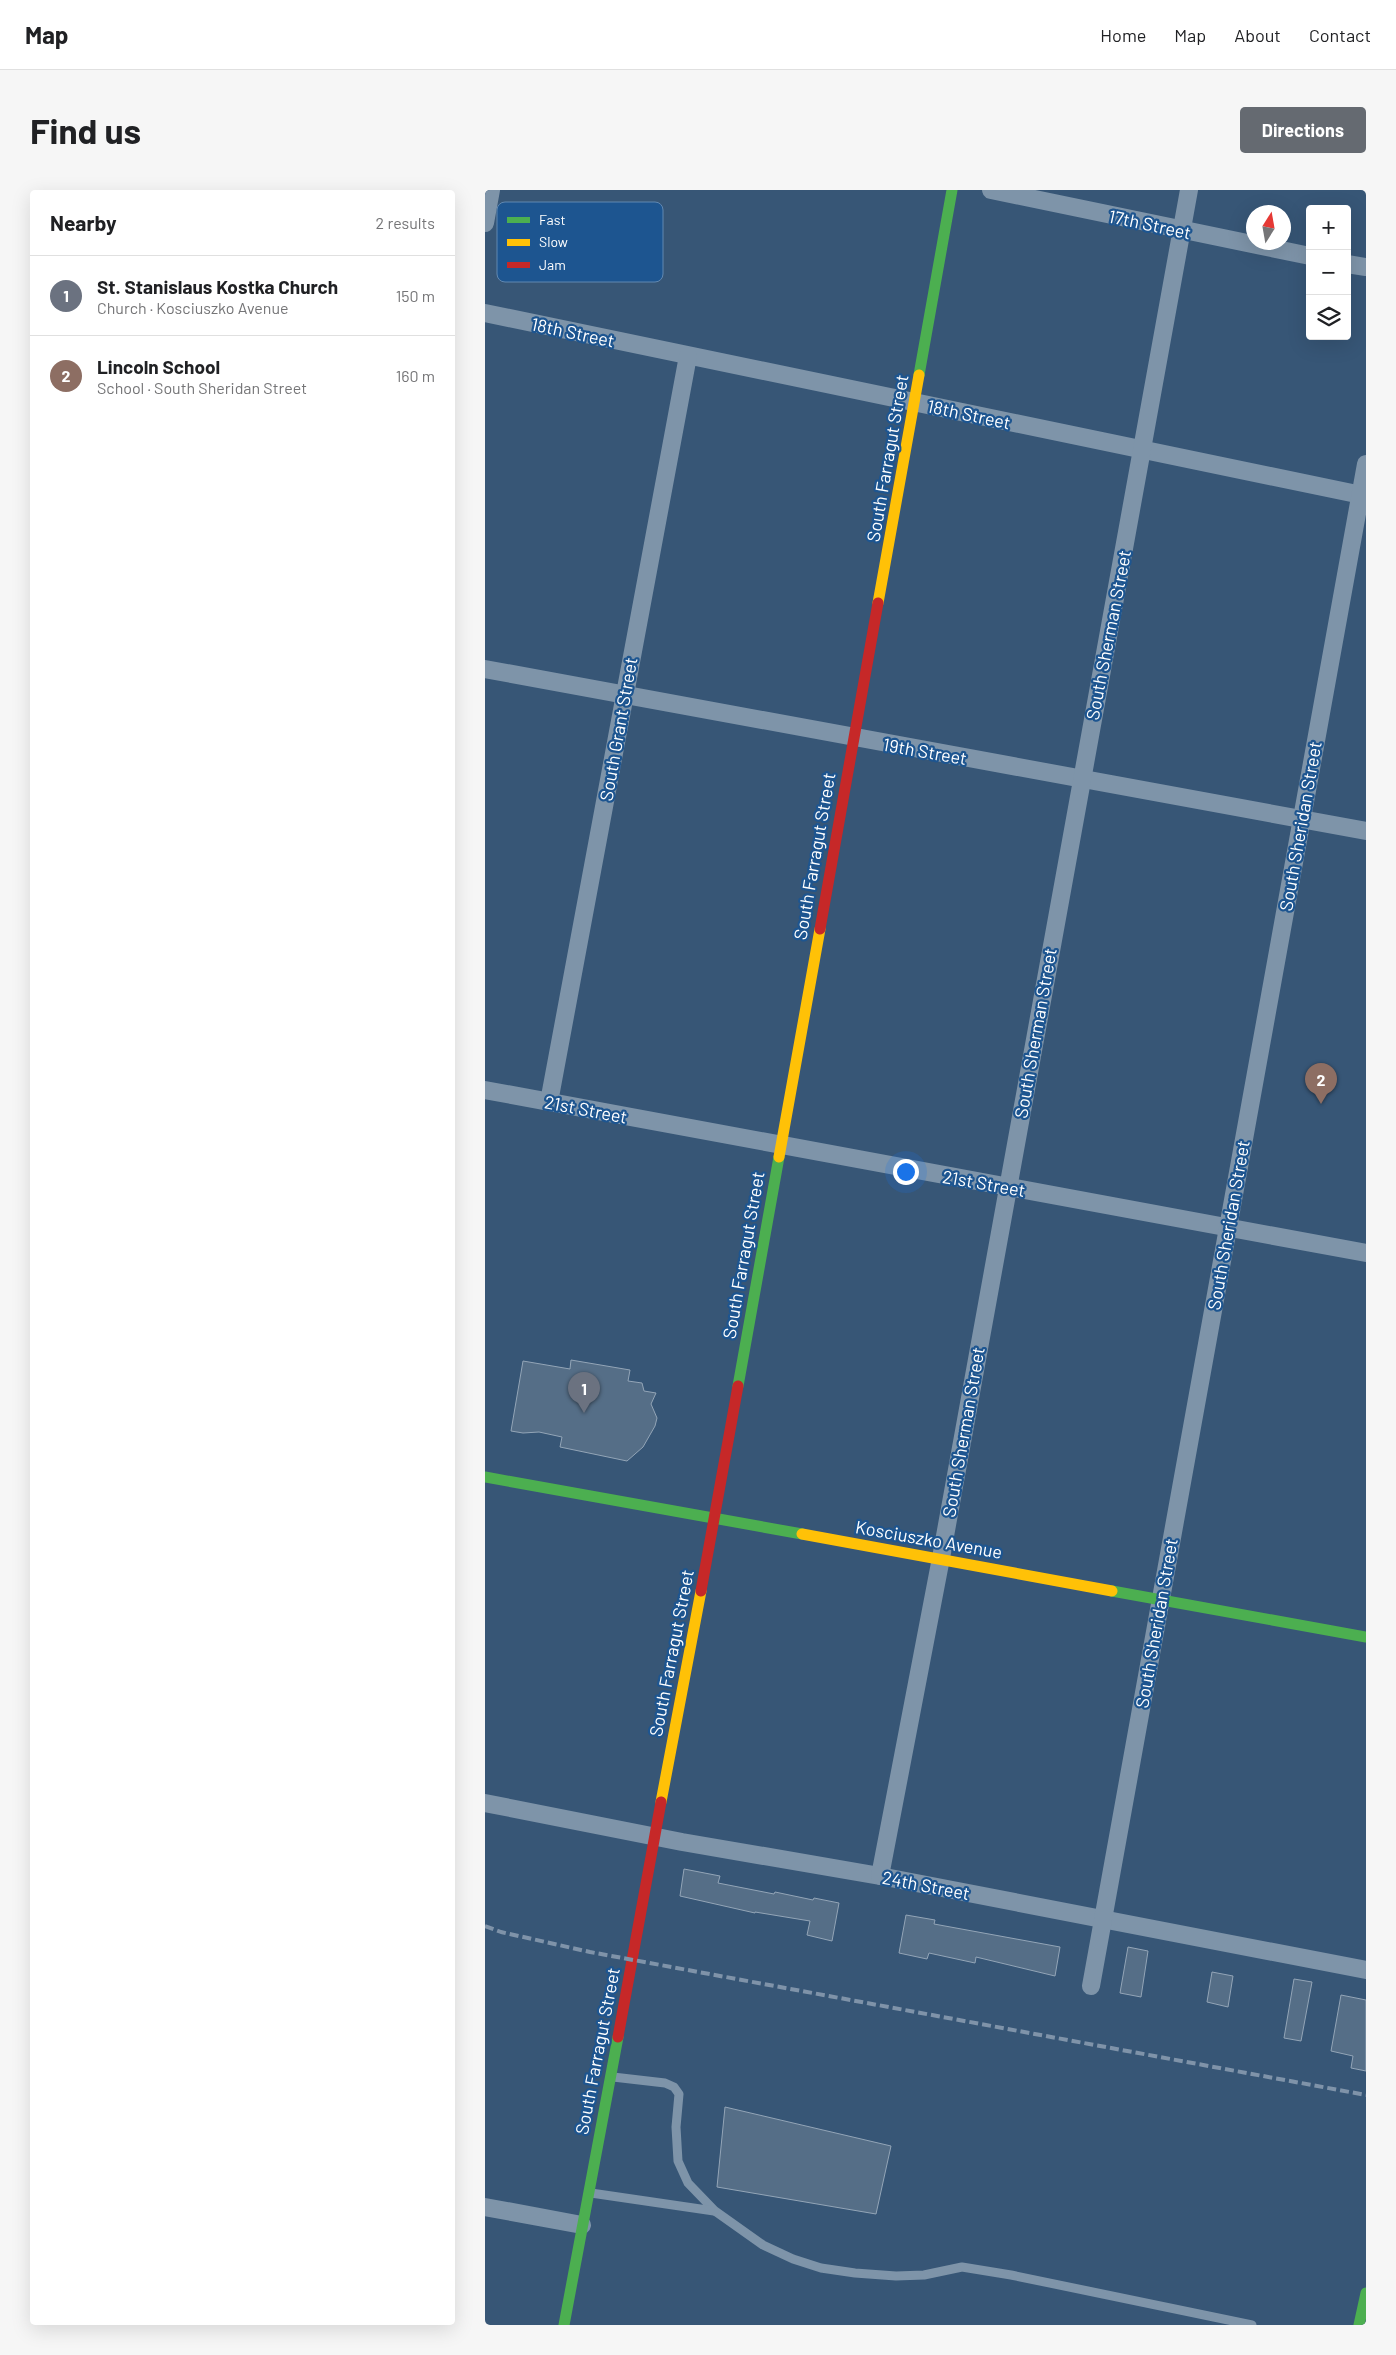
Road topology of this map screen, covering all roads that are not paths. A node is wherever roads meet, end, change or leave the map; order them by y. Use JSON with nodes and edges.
{"nodes":[{"id":1,"x":491,"y":190,"type":"edge"},
{"id":2,"x":952,"y":190,"type":"edge"},
{"id":3,"x":991,"y":190,"type":"edge"},
{"id":4,"x":1189,"y":190,"type":"edge"},
{"id":5,"x":485,"y":223,"type":"edge"},
{"id":6,"x":1181,"y":230,"type":"junction"},
{"id":7,"x":1306,"y":255,"type":"edge"},
{"id":8,"x":1351,"y":265,"type":"edge"},
{"id":9,"x":1366,"y":267,"type":"edge"},
{"id":10,"x":485,"y":313,"type":"edge"},
{"id":11,"x":687,"y":356,"type":"junction"},
{"id":12,"x":914,"y":403,"type":"junction"},
{"id":13,"x":1142,"y":450,"type":"junction"},
{"id":14,"x":1366,"y":464,"type":"edge"},
{"id":15,"x":1363,"y":495,"type":"edge"},
{"id":16,"x":485,"y":669,"type":"edge"},
{"id":17,"x":624,"y":696,"type":"junction"},
{"id":18,"x":853,"y":738,"type":"junction"},
{"id":19,"x":1081,"y":779,"type":"junction"},
{"id":20,"x":1302,"y":820,"type":"junction"},
{"id":21,"x":1366,"y":831,"type":"edge"},
{"id":22,"x":485,"y":1090,"type":"edge"},
{"id":23,"x":549,"y":1102,"type":"junction"},
{"id":24,"x":780,"y":1146,"type":"junction"},
{"id":25,"x":1008,"y":1188,"type":"junction"},
{"id":26,"x":1227,"y":1227,"type":"junction"},
{"id":27,"x":1366,"y":1253,"type":"edge"},
{"id":28,"x":485,"y":1478,"type":"edge"},
{"id":29,"x":714,"y":1519,"type":"junction"},
{"id":30,"x":941,"y":1558,"type":"junction"},
{"id":31,"x":1160,"y":1600,"type":"junction"},
{"id":32,"x":1366,"y":1637,"type":"edge"},
{"id":33,"x":485,"y":1803,"type":"edge"},
{"id":34,"x":654,"y":1836,"type":"junction"},
{"id":35,"x":881,"y":1876,"type":"junction"},
{"id":36,"x":1102,"y":1920,"type":"junction"},
{"id":37,"x":1366,"y":1970,"type":"edge"},
{"id":38,"x":1091,"y":1986,"type":"dead end"},
{"id":39,"x":610,"y":2077,"type":"junction"},
{"id":40,"x":588,"y":2193,"type":"junction"},
{"id":41,"x":485,"y":2207,"type":"edge"},
{"id":42,"x":715,"y":2211,"type":"junction"},
{"id":43,"x":582,"y":2225,"type":"junction"},
{"id":44,"x":1366,"y":2292,"type":"edge"},
{"id":45,"x":564,"y":2325,"type":"edge"},
{"id":46,"x":1253,"y":2325,"type":"edge"},
{"id":47,"x":1359,"y":2325,"type":"edge"}],
"edges":[{"from":1,"to":5,"type":"street"},
{"from":2,"to":12,"type":"street","name":"South Farragut Street"},
{"from":3,"to":6,"type":"street","name":"17th Street"},
{"from":4,"to":6,"type":"street","name":"South Sherman Street"},
{"from":6,"to":7,"type":"street","name":"17th Street"},
{"from":6,"to":13,"type":"street","name":"South Sherman Street"},
{"from":8,"to":9,"type":"street"},
{"from":10,"to":11,"type":"street","name":"18th Street"},
{"from":11,"to":12,"type":"street","name":"18th Street"},
{"from":11,"to":17,"type":"street","name":"South Grant Street"},
{"from":12,"to":13,"type":"street","name":"18th Street"},
{"from":12,"to":18,"type":"street","name":"South Farragut Street"},
{"from":13,"to":15,"type":"street","name":"18th Street"},
{"from":13,"to":19,"type":"street","name":"South Sherman Street"},
{"from":14,"to":15,"type":"street","name":"South Sheridan Street"},
{"from":15,"to":20,"type":"street","name":"South Sheridan Street"},
{"from":16,"to":17,"type":"street","name":"19th Street"},
{"from":17,"to":18,"type":"street","name":"19th Street"},
{"from":17,"to":23,"type":"street","name":"South Grant Street"},
{"from":18,"to":19,"type":"street","name":"19th Street"},
{"from":18,"to":24,"type":"street","name":"South Farragut Street"},
{"from":19,"to":20,"type":"street","name":"19th Street"},
{"from":19,"to":25,"type":"street","name":"South Sherman Street"},
{"from":20,"to":21,"type":"street","name":"19th Street"},
{"from":20,"to":26,"type":"street","name":"South Sheridan Street"},
{"from":22,"to":23,"type":"street","name":"21st Street"},
{"from":23,"to":24,"type":"street","name":"21st Street"},
{"from":24,"to":25,"type":"street","name":"21st Street"},
{"from":24,"to":29,"type":"street","name":"South Farragut Street"},
{"from":25,"to":26,"type":"street","name":"21st Street"},
{"from":25,"to":30,"type":"street","name":"South Sherman Street"},
{"from":26,"to":27,"type":"street","name":"21st Street"},
{"from":26,"to":31,"type":"street","name":"South Sheridan Street"},
{"from":28,"to":29,"type":"street","name":"Kosciuszko Avenue"},
{"from":29,"to":30,"type":"street","name":"Kosciuszko Avenue"},
{"from":29,"to":34,"type":"street","name":"South Farragut Street"},
{"from":30,"to":31,"type":"street","name":"Kosciuszko Avenue"},
{"from":30,"to":35,"type":"street","name":"South Sherman Street"},
{"from":31,"to":32,"type":"street","name":"Kosciuszko Avenue"},
{"from":31,"to":36,"type":"street","name":"South Sheridan Street"},
{"from":33,"to":34,"type":"street","name":"24th Street"},
{"from":34,"to":35,"type":"street","name":"24th Street"},
{"from":34,"to":39,"type":"street","name":"South Farragut Street"},
{"from":35,"to":36,"type":"street","name":"24th Street"},
{"from":36,"to":37,"type":"street","name":"24th Street"},
{"from":36,"to":38,"type":"street","name":"South Sheridan Street"},
{"from":39,"to":40,"type":"street","name":"South Farragut Street"},
{"from":39,"to":42,"type":"lane"},
{"from":40,"to":42,"type":"lane"},
{"from":40,"to":43,"type":"street","name":"South Farragut Street"},
{"from":41,"to":43,"type":"street"},
{"from":42,"to":46,"type":"lane"},
{"from":43,"to":45,"type":"street","name":"South Farragut Street"},
{"from":44,"to":47,"type":"street"}]}
